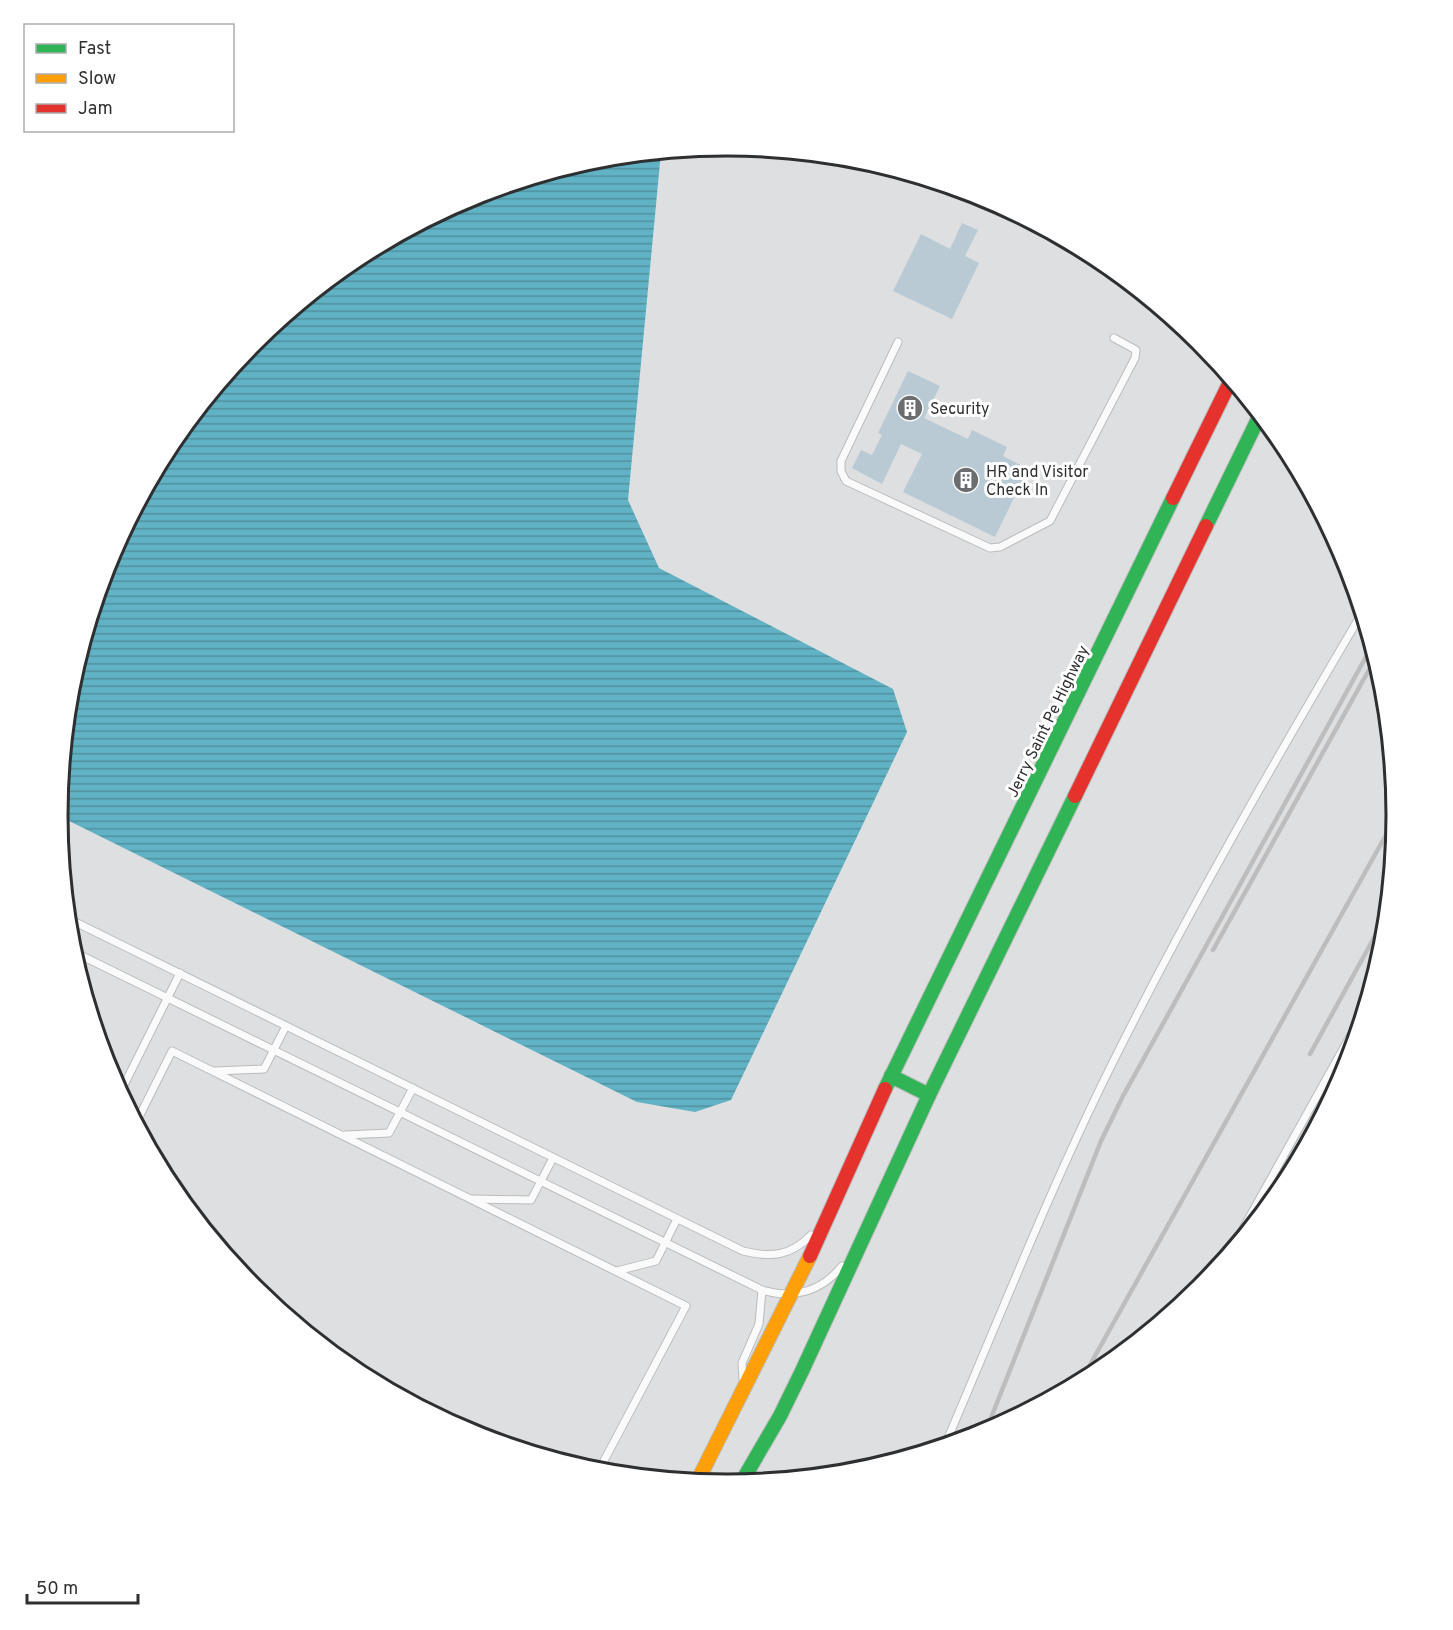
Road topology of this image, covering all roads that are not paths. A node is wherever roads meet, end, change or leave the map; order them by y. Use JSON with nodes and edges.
{"nodes":[{"id":1,"x":1114,"y":338,"type":"dead end"},
{"id":2,"x":898,"y":342,"type":"dead end"},
{"id":3,"x":1228,"y":387,"type":"edge"},
{"id":4,"x":1256,"y":424,"type":"edge"},
{"id":5,"x":1357,"y":622,"type":"edge"},
{"id":6,"x":77,"y":923,"type":"edge"},
{"id":7,"x":83,"y":956,"type":"edge"},
{"id":8,"x":180,"y":974,"type":"junction"},
{"id":9,"x":167,"y":998,"type":"junction"},
{"id":10,"x":286,"y":1026,"type":"junction"},
{"id":11,"x":274,"y":1050,"type":"junction"},
{"id":12,"x":1340,"y":1054,"type":"edge"},
{"id":13,"x":212,"y":1071,"type":"junction"},
{"id":14,"x":891,"y":1076,"type":"junction"},
{"id":15,"x":125,"y":1083,"type":"edge"},
{"id":16,"x":412,"y":1088,"type":"junction"},
{"id":17,"x":929,"y":1095,"type":"junction"},
{"id":18,"x":400,"y":1112,"type":"junction"},
{"id":19,"x":140,"y":1115,"type":"edge"},
{"id":20,"x":342,"y":1136,"type":"junction"},
{"id":21,"x":553,"y":1158,"type":"junction"},
{"id":22,"x":541,"y":1181,"type":"junction"},
{"id":23,"x":470,"y":1199,"type":"junction"},
{"id":24,"x":1254,"y":1209,"type":"edge"},
{"id":25,"x":677,"y":1219,"type":"junction"},
{"id":26,"x":822,"y":1225,"type":"junction"},
{"id":27,"x":862,"y":1241,"type":"junction"},
{"id":28,"x":666,"y":1242,"type":"junction"},
{"id":29,"x":617,"y":1271,"type":"junction"},
{"id":30,"x":762,"y":1290,"type":"junction"},
{"id":31,"x":792,"y":1294,"type":"junction"},
{"id":32,"x":743,"y":1387,"type":"junction"},
{"id":33,"x":949,"y":1435,"type":"edge"},
{"id":34,"x":603,"y":1462,"type":"edge"},
{"id":35,"x":701,"y":1473,"type":"edge"},
{"id":36,"x":746,"y":1474,"type":"edge"}],
"edges":[{"from":1,"to":2,"type":"lane"},
{"from":3,"to":14,"type":"main road","name":"Jerry Saint Pe Highway"},
{"from":4,"to":17,"type":"main road"},
{"from":5,"to":33,"type":"lane"},
{"from":6,"to":8,"type":"lane"},
{"from":7,"to":9,"type":"lane"},
{"from":8,"to":9,"type":"lane"},
{"from":8,"to":10,"type":"lane"},
{"from":9,"to":11,"type":"lane"},
{"from":9,"to":15,"type":"lane"},
{"from":10,"to":11,"type":"lane"},
{"from":10,"to":16,"type":"lane"},
{"from":11,"to":13,"type":"lane"},
{"from":11,"to":18,"type":"lane"},
{"from":12,"to":24,"type":"lane"},
{"from":13,"to":19,"type":"lane"},
{"from":13,"to":20,"type":"lane"},
{"from":14,"to":17,"type":"main road"},
{"from":14,"to":26,"type":"main road","name":"Jerry Saint Pe Highway"},
{"from":16,"to":18,"type":"lane"},
{"from":16,"to":21,"type":"lane"},
{"from":17,"to":27,"type":"main road"},
{"from":18,"to":20,"type":"lane"},
{"from":18,"to":22,"type":"lane"},
{"from":20,"to":23,"type":"lane"},
{"from":21,"to":22,"type":"lane"},
{"from":21,"to":25,"type":"lane"},
{"from":22,"to":23,"type":"lane"},
{"from":22,"to":28,"type":"lane"},
{"from":23,"to":29,"type":"lane"},
{"from":25,"to":26,"type":"lane"},
{"from":25,"to":28,"type":"lane"},
{"from":26,"to":31,"type":"main road","name":"Jerry Saint Pe Highway"},
{"from":27,"to":31,"type":"lane"},
{"from":27,"to":36,"type":"main road"},
{"from":28,"to":29,"type":"lane"},
{"from":28,"to":30,"type":"lane"},
{"from":29,"to":34,"type":"lane"},
{"from":30,"to":31,"type":"lane"},
{"from":30,"to":32,"type":"lane"},
{"from":31,"to":32,"type":"main road","name":"Jerry Saint Pe Highway"},
{"from":32,"to":35,"type":"main road","name":"Jerry Saint Pe Highway"}]}
